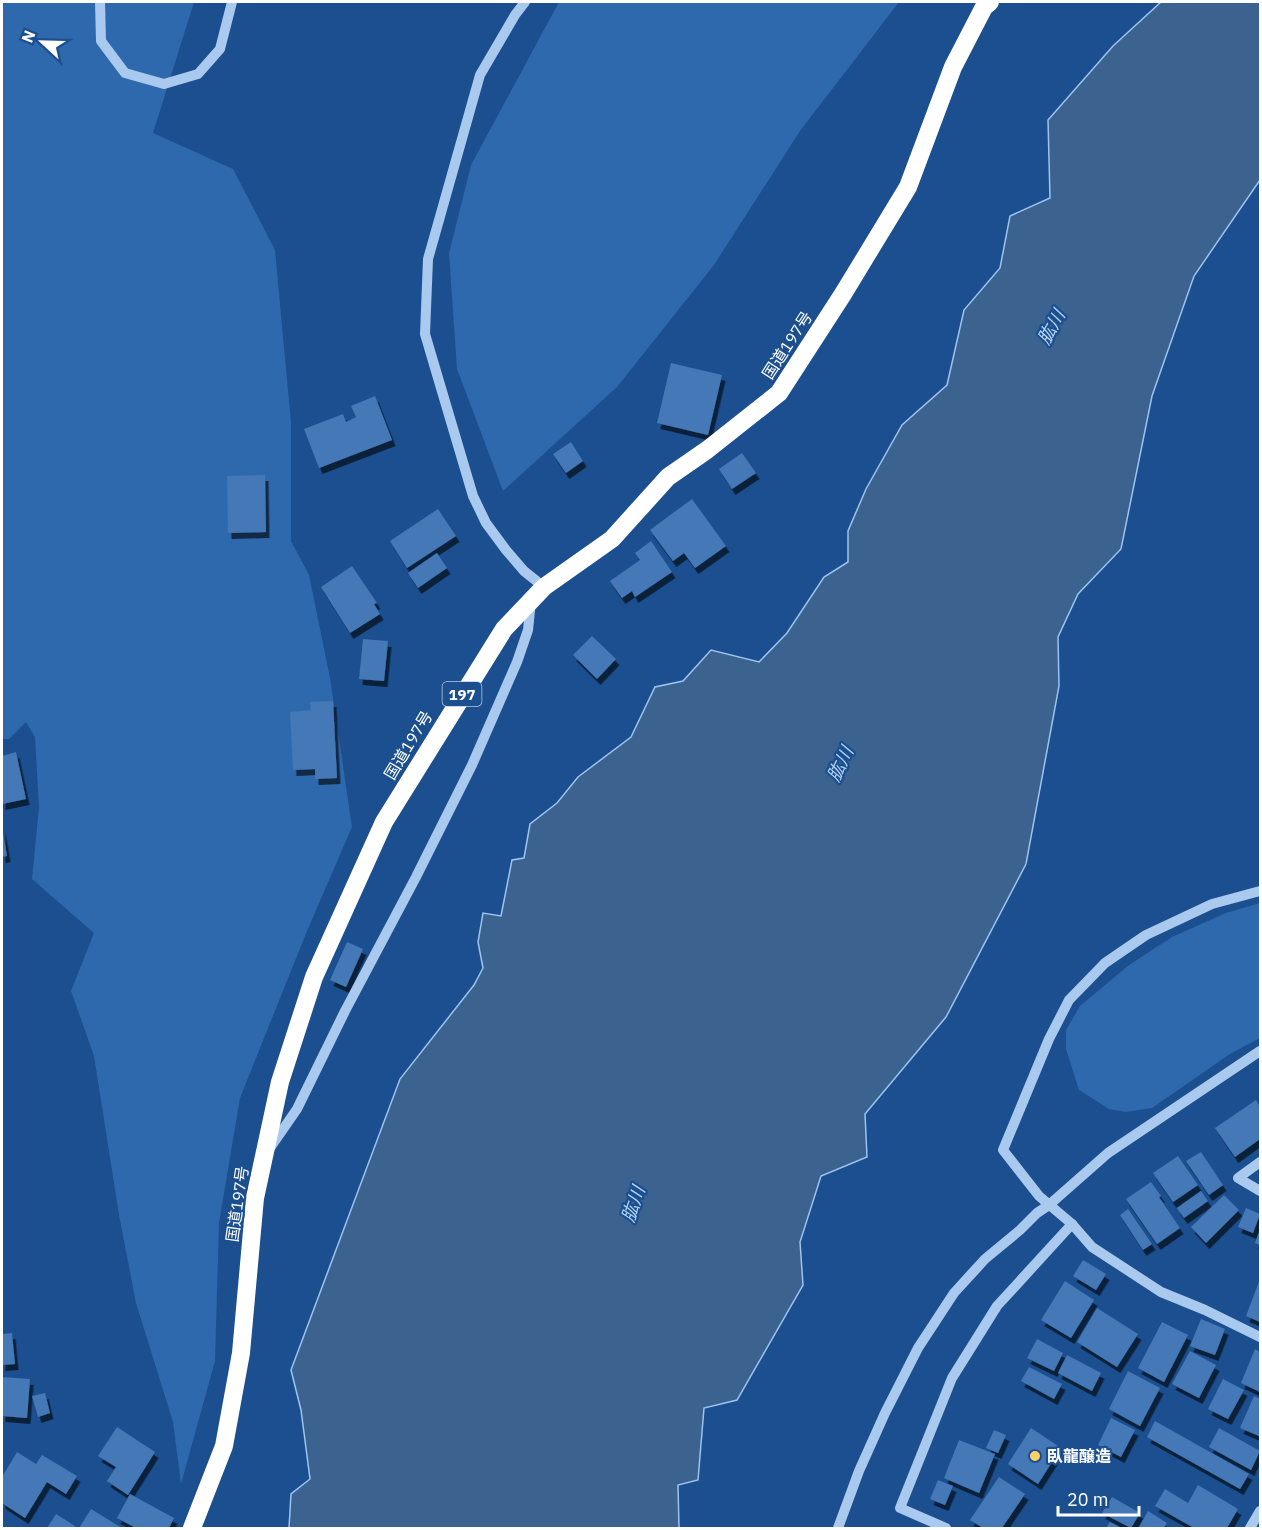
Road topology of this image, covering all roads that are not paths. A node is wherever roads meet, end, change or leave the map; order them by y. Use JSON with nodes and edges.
{"nodes":[{"id":1,"x":100,"y":2,"type":"edge"},
{"id":2,"x":232,"y":2,"type":"edge"},
{"id":3,"x":525,"y":2,"type":"edge"},
{"id":4,"x":990,"y":2,"type":"edge"},
{"id":5,"x":537,"y":594,"type":"junction"},
{"id":6,"x":1260,"y":891,"type":"edge"},
{"id":7,"x":1260,"y":1051,"type":"edge"},
{"id":8,"x":264,"y":1155,"type":"junction"},
{"id":9,"x":1260,"y":1162,"type":"edge"},
{"id":10,"x":1260,"y":1191,"type":"edge"},
{"id":11,"x":1049,"y":1204,"type":"junction"},
{"id":12,"x":1071,"y":1224,"type":"junction"},
{"id":13,"x":1260,"y":1337,"type":"edge"},
{"id":14,"x":1260,"y":1511,"type":"edge"},
{"id":15,"x":192,"y":1528,"type":"edge"},
{"id":16,"x":838,"y":1528,"type":"edge"},
{"id":17,"x":946,"y":1528,"type":"edge"},
{"id":18,"x":1250,"y":1528,"type":"edge"}],
"edges":[{"from":1,"to":2,"type":"street"},
{"from":3,"to":5,"type":"street"},
{"from":4,"to":5,"type":"highway","name":"国道197号","number":"197"},
{"from":5,"to":8,"type":"street"},
{"from":5,"to":8,"type":"highway","name":"国道197号","number":"197"},
{"from":6,"to":11,"type":"street"},
{"from":7,"to":11,"type":"street"},
{"from":8,"to":15,"type":"highway","name":"国道197号","number":"197"},
{"from":9,"to":10,"type":"street"},
{"from":11,"to":12,"type":"street"},
{"from":11,"to":16,"type":"street"},
{"from":12,"to":13,"type":"street"},
{"from":12,"to":17,"type":"street"},
{"from":14,"to":18,"type":"street"}]}
